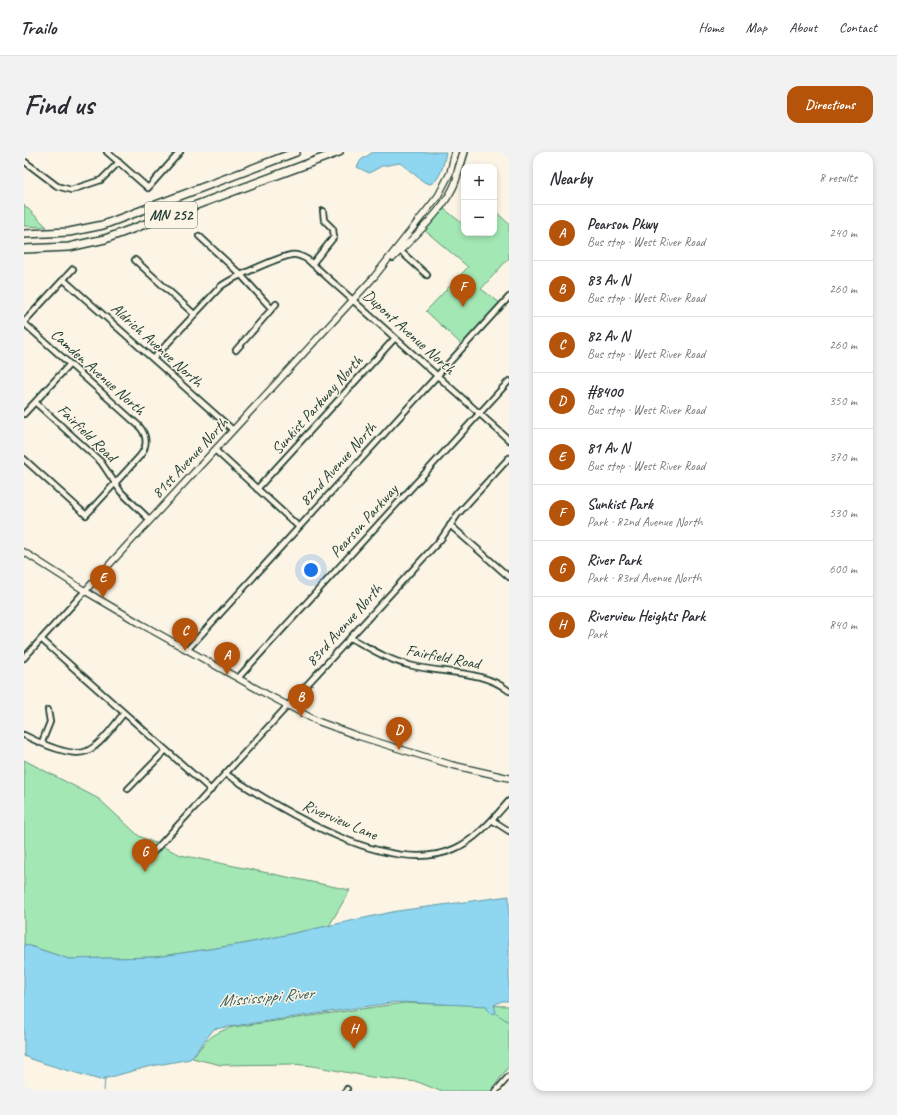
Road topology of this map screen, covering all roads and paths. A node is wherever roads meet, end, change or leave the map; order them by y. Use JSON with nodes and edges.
{"nodes":[{"id":1,"x":107,"y":152,"type":"edge"},
{"id":2,"x":180,"y":152,"type":"edge"},
{"id":3,"x":296,"y":152,"type":"edge"},
{"id":4,"x":339,"y":152,"type":"edge"},
{"id":5,"x":455,"y":152,"type":"edge"},
{"id":6,"x":460,"y":152,"type":"edge"},
{"id":7,"x":464,"y":152,"type":"edge"},
{"id":8,"x":24,"y":161,"type":"edge"},
{"id":9,"x":119,"y":162,"type":"junction"},
{"id":10,"x":457,"y":175,"type":"junction"},
{"id":11,"x":323,"y":211,"type":"dead end"},
{"id":12,"x":24,"y":234,"type":"edge"},
{"id":13,"x":199,"y":236,"type":"dead end"},
{"id":14,"x":24,"y":249,"type":"edge"},
{"id":15,"x":398,"y":249,"type":"junction"},
{"id":16,"x":135,"y":260,"type":"dead end"},
{"id":17,"x":312,"y":264,"type":"junction"},
{"id":18,"x":73,"y":269,"type":"dead end"},
{"id":19,"x":241,"y":275,"type":"junction"},
{"id":20,"x":427,"y":275,"type":"dead end"},
{"id":21,"x":64,"y":280,"type":"junction"},
{"id":22,"x":509,"y":297,"type":"edge"},
{"id":23,"x":353,"y":300,"type":"junction"},
{"id":24,"x":276,"y":304,"type":"dead end"},
{"id":25,"x":271,"y":308,"type":"junction"},
{"id":26,"x":194,"y":314,"type":"junction"},
{"id":27,"x":24,"y":323,"type":"edge"},
{"id":28,"x":395,"y":338,"type":"junction"},
{"id":29,"x":236,"y":350,"type":"dead end"},
{"id":30,"x":153,"y":359,"type":"junction"},
{"id":31,"x":70,"y":364,"type":"junction"},
{"id":32,"x":437,"y":375,"type":"junction"},
{"id":33,"x":509,"y":381,"type":"edge"},
{"id":34,"x":35,"y":402,"type":"junction"},
{"id":35,"x":480,"y":413,"type":"junction"},
{"id":36,"x":24,"y":414,"type":"edge"},
{"id":37,"x":233,"y":430,"type":"junction"},
{"id":38,"x":509,"y":440,"type":"edge"},
{"id":39,"x":215,"y":450,"type":"junction"},
{"id":40,"x":509,"y":458,"type":"edge"},
{"id":41,"x":24,"y":459,"type":"edge"},
{"id":42,"x":115,"y":483,"type":"junction"},
{"id":43,"x":257,"y":489,"type":"junction"},
{"id":44,"x":150,"y":520,"type":"junction"},
{"id":45,"x":450,"y":525,"type":"junction"},
{"id":46,"x":299,"y":526,"type":"junction"},
{"id":47,"x":24,"y":552,"type":"edge"},
{"id":48,"x":509,"y":577,"type":"edge"},
{"id":49,"x":85,"y":591,"type":"junction"},
{"id":50,"x":351,"y":638,"type":"junction"},
{"id":51,"x":41,"y":639,"type":"junction"},
{"id":52,"x":187,"y":650,"type":"junction"},
{"id":53,"x":24,"y":658,"type":"edge"},
{"id":54,"x":238,"y":678,"type":"junction"},
{"id":55,"x":509,"y":691,"type":"edge"},
{"id":56,"x":288,"y":706,"type":"junction"},
{"id":57,"x":48,"y":710,"type":"dead end"},
{"id":58,"x":124,"y":713,"type":"junction"},
{"id":59,"x":24,"y":735,"type":"edge"},
{"id":60,"x":42,"y":742,"type":"junction"},
{"id":61,"x":166,"y":750,"type":"junction"},
{"id":62,"x":226,"y":774,"type":"junction"},
{"id":63,"x":509,"y":778,"type":"edge"},
{"id":64,"x":128,"y":789,"type":"dead end"},
{"id":65,"x":211,"y":790,"type":"junction"},
{"id":66,"x":509,"y":801,"type":"edge"},
{"id":67,"x":492,"y":820,"type":"junction"},
{"id":68,"x":509,"y":831,"type":"edge"},
{"id":69,"x":146,"y":860,"type":"dead end"},
{"id":70,"x":509,"y":1076,"type":"edge"},
{"id":71,"x":496,"y":1091,"type":"edge"}],
"edges":[{"from":1,"to":9,"type":"street"},
{"from":2,"to":9,"type":"street"},
{"from":3,"to":12,"type":"highway","number":"MN 252"},
{"from":4,"to":14,"type":"highway","number":"MN 252"},
{"from":5,"to":15,"type":"street","name":"81st Avenue North"},
{"from":6,"to":10,"type":"street","name":"81st Avenue North"},
{"from":7,"to":10,"type":"highway"},
{"from":8,"to":9,"type":"street"},
{"from":10,"to":15,"type":"street","name":"81st Avenue North"},
{"from":11,"to":17,"type":"street"},
{"from":13,"to":19,"type":"street"},
{"from":15,"to":20,"type":"street"},
{"from":15,"to":23,"type":"street","name":"81st Avenue North"},
{"from":16,"to":26,"type":"street"},
{"from":17,"to":19,"type":"street","name":"Dupont Avenue North"},
{"from":17,"to":23,"type":"street","name":"Dupont Avenue North"},
{"from":18,"to":21,"type":"street"},
{"from":19,"to":25,"type":"street"},
{"from":19,"to":26,"type":"street"},
{"from":21,"to":27,"type":"street"},
{"from":21,"to":30,"type":"street","name":"Aldrich Avenue North"},
{"from":22,"to":32,"type":"street","name":"82nd Avenue North"},
{"from":23,"to":28,"type":"street","name":"Dupont Avenue North"},
{"from":23,"to":37,"type":"street","name":"81st Avenue North"},
{"from":24,"to":25,"type":"street"},
{"from":25,"to":29,"type":"street"},
{"from":26,"to":30,"type":"street"},
{"from":27,"to":31,"type":"street","name":"Camden Avenue North"},
{"from":28,"to":32,"type":"street","name":"Dupont Avenue North"},
{"from":28,"to":43,"type":"street","name":"Sunkist Parkway North"},
{"from":30,"to":37,"type":"street","name":"Aldrich Avenue North"},
{"from":31,"to":34,"type":"street"},
{"from":31,"to":42,"type":"street","name":"Camden Avenue North"},
{"from":32,"to":35,"type":"street","name":"Dupont Avenue North"},
{"from":32,"to":46,"type":"street","name":"82nd Avenue North"},
{"from":33,"to":35,"type":"street","name":"Pearson Parkway"},
{"from":34,"to":36,"type":"street"},
{"from":34,"to":42,"type":"street","name":"Fairfield Road"},
{"from":35,"to":38,"type":"street","name":"Dupont Avenue North"},
{"from":35,"to":54,"type":"street","name":"Pearson Parkway"},
{"from":37,"to":39,"type":"street","name":"81st Avenue North"},
{"from":39,"to":43,"type":"street"},
{"from":39,"to":44,"type":"street","name":"81st Avenue North"},
{"from":40,"to":45,"type":"street","name":"83rd Avenue North"},
{"from":41,"to":42,"type":"street","name":"Camden Avenue North"},
{"from":42,"to":44,"type":"street","name":"Fairfield Road"},
{"from":43,"to":46,"type":"street"},
{"from":44,"to":49,"type":"street","name":"81st Avenue North"},
{"from":45,"to":48,"type":"street"},
{"from":45,"to":50,"type":"street","name":"83rd Avenue North"},
{"from":46,"to":52,"type":"street","name":"82nd Avenue North"},
{"from":47,"to":49,"type":"street"},
{"from":49,"to":51,"type":"street","name":"81st Avenue North"},
{"from":49,"to":52,"type":"street"},
{"from":50,"to":55,"type":"street","name":"Fairfield Road"},
{"from":50,"to":56,"type":"street","name":"83rd Avenue North"},
{"from":51,"to":53,"type":"street","name":"81st Avenue North"},
{"from":51,"to":58,"type":"street"},
{"from":52,"to":54,"type":"street"},
{"from":54,"to":56,"type":"street"},
{"from":56,"to":62,"type":"street","name":"83rd Avenue North"},
{"from":56,"to":63,"type":"street"},
{"from":57,"to":60,"type":"street"},
{"from":58,"to":60,"type":"street"},
{"from":58,"to":61,"type":"street"},
{"from":59,"to":60,"type":"street"},
{"from":61,"to":64,"type":"street"},
{"from":61,"to":65,"type":"street"},
{"from":62,"to":65,"type":"street","name":"83rd Avenue North"},
{"from":62,"to":67,"type":"street","name":"Riverview Lane"},
{"from":65,"to":69,"type":"street","name":"83rd Avenue North"},
{"from":66,"to":67,"type":"street","name":"Riverview Lane"},
{"from":67,"to":68,"type":"street"},
{"from":70,"to":71,"type":"street"}]}
